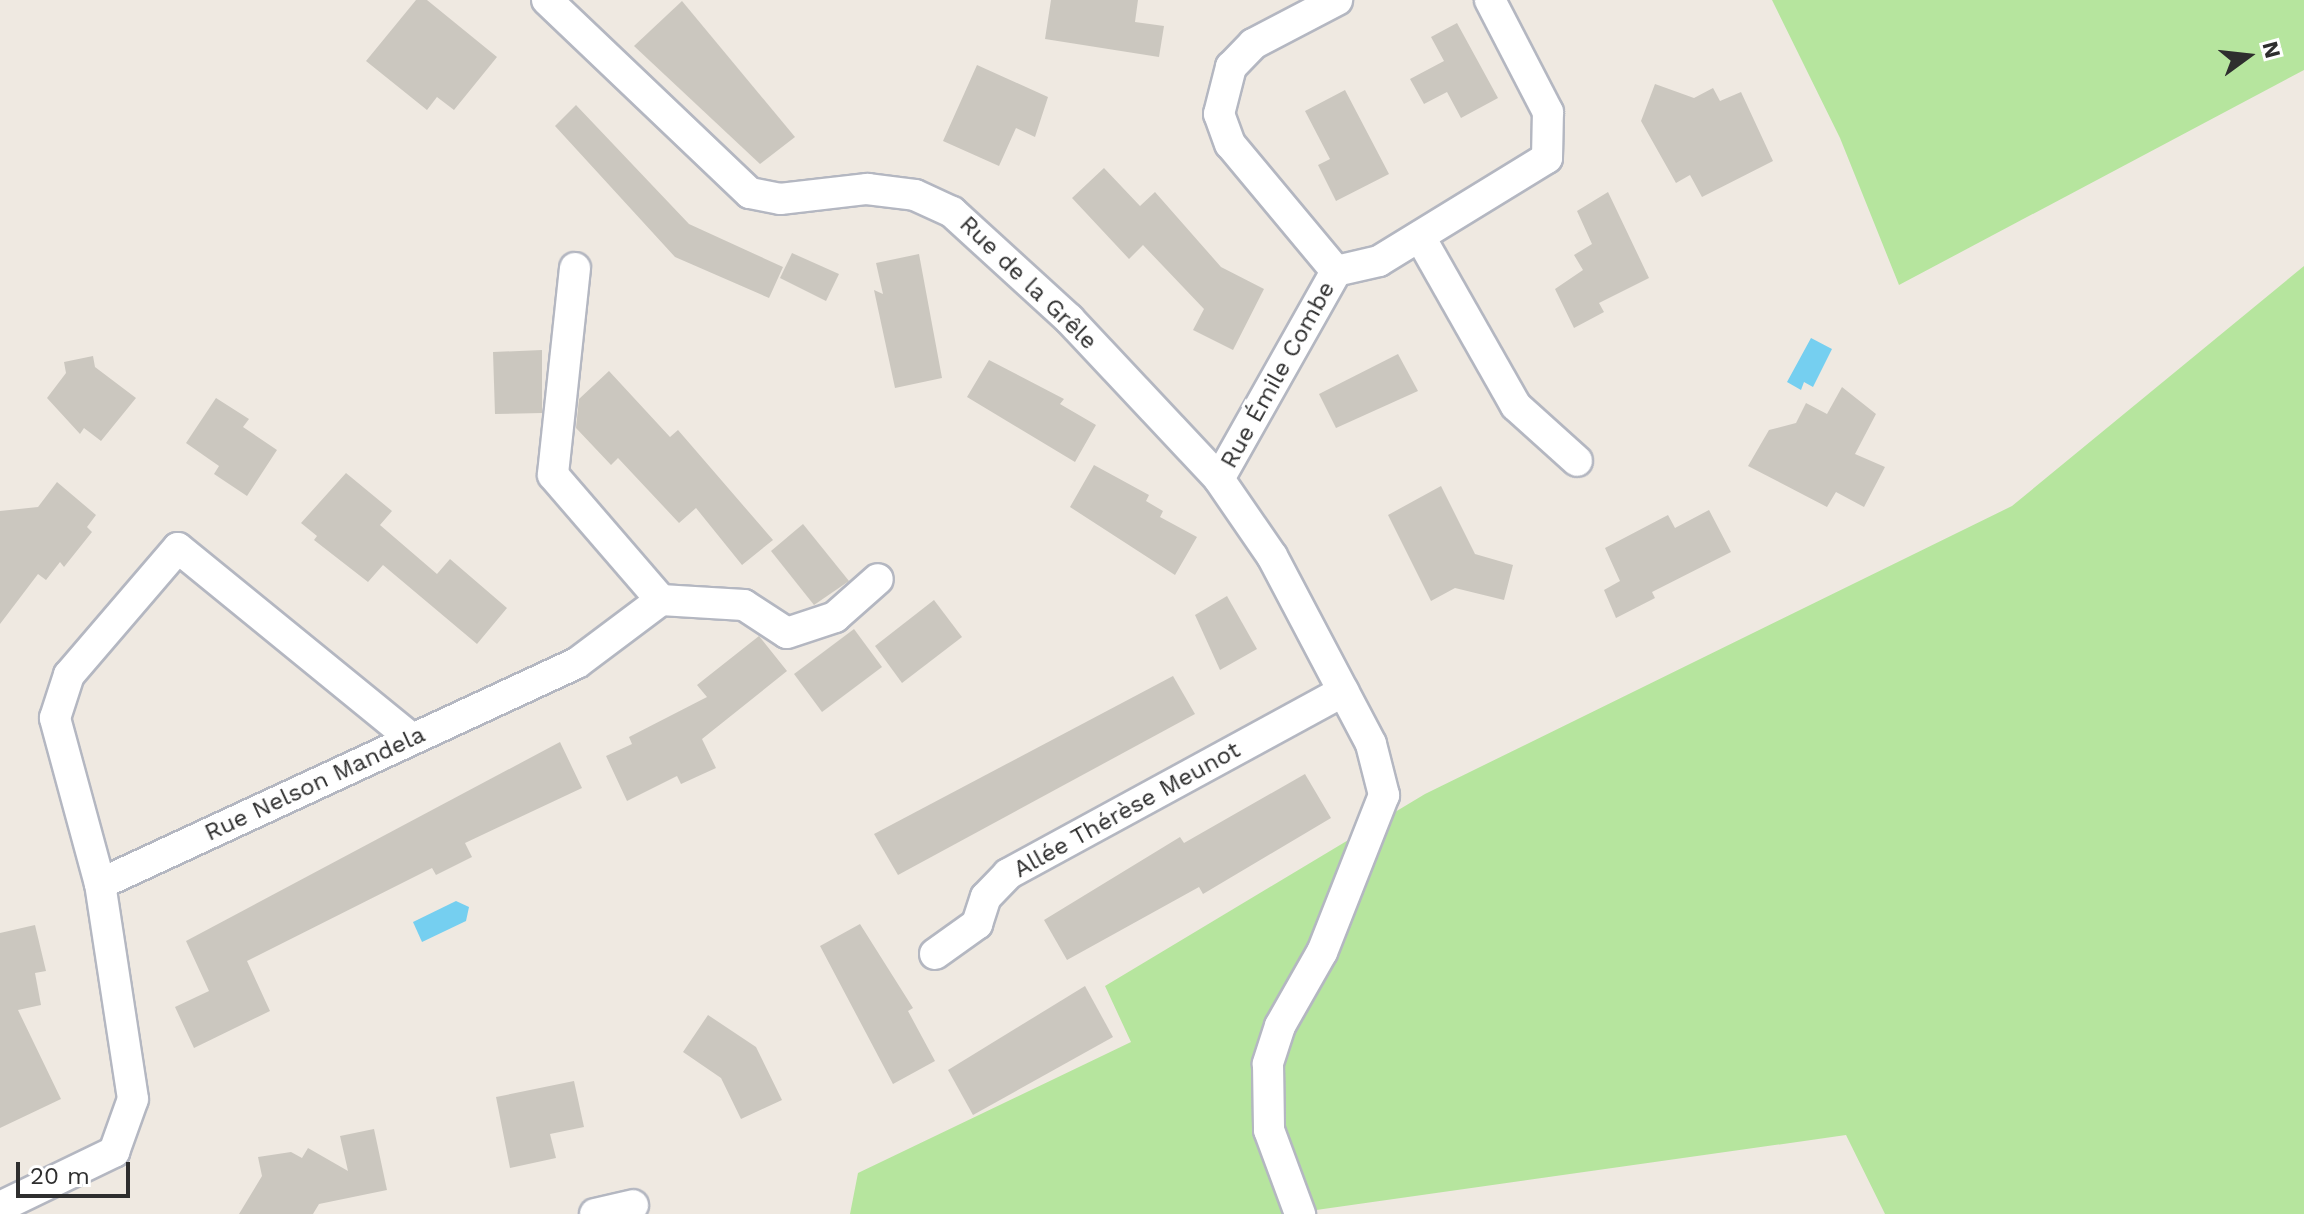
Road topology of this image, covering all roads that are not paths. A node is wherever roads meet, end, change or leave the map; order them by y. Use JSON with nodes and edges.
{"nodes":[{"id":1,"x":547,"y":0,"type":"edge"},
{"id":2,"x":1337,"y":0,"type":"edge"},
{"id":3,"x":1490,"y":0,"type":"edge"},
{"id":4,"x":1420,"y":237,"type":"junction"},
{"id":5,"x":575,"y":268,"type":"dead end"},
{"id":6,"x":1336,"y":271,"type":"junction"},
{"id":7,"x":1577,"y":461,"type":"dead end"},
{"id":8,"x":1219,"y":479,"type":"junction"},
{"id":9,"x":878,"y":579,"type":"dead end"},
{"id":10,"x":661,"y":600,"type":"junction"},
{"id":11,"x":1343,"y":691,"type":"junction"},
{"id":12,"x":412,"y":739,"type":"junction"},
{"id":13,"x":100,"y":884,"type":"junction"},
{"id":14,"x":935,"y":954,"type":"dead end"},
{"id":15,"x":633,"y":1205,"type":"dead end"},
{"id":16,"x":0,"y":1207,"type":"edge"},
{"id":17,"x":595,"y":1214,"type":"edge"},
{"id":18,"x":1300,"y":1214,"type":"edge"}],
"edges":[{"from":1,"to":8,"type":"street","name":"Rue de la Grêle"},
{"from":2,"to":6,"type":"street","name":"Rue Émile Combe"},
{"from":3,"to":4,"type":"street","name":"Rue Émile Combe"},
{"from":4,"to":6,"type":"street","name":"Rue Émile Combe"},
{"from":4,"to":7,"type":"street"},
{"from":5,"to":10,"type":"street"},
{"from":6,"to":8,"type":"street","name":"Rue Émile Combe"},
{"from":8,"to":11,"type":"street","name":"Rue de la Grêle"},
{"from":9,"to":10,"type":"street"},
{"from":10,"to":12,"type":"street","name":"Rue Nelson Mandela"},
{"from":11,"to":14,"type":"street","name":"Allée Thérèse Meunot"},
{"from":11,"to":18,"type":"street","name":"Rue de la Grêle"},
{"from":12,"to":13,"type":"street","name":"Rue Nelson Mandela"},
{"from":12,"to":13,"type":"street"},
{"from":13,"to":16,"type":"street"},
{"from":15,"to":17,"type":"street"}]}
